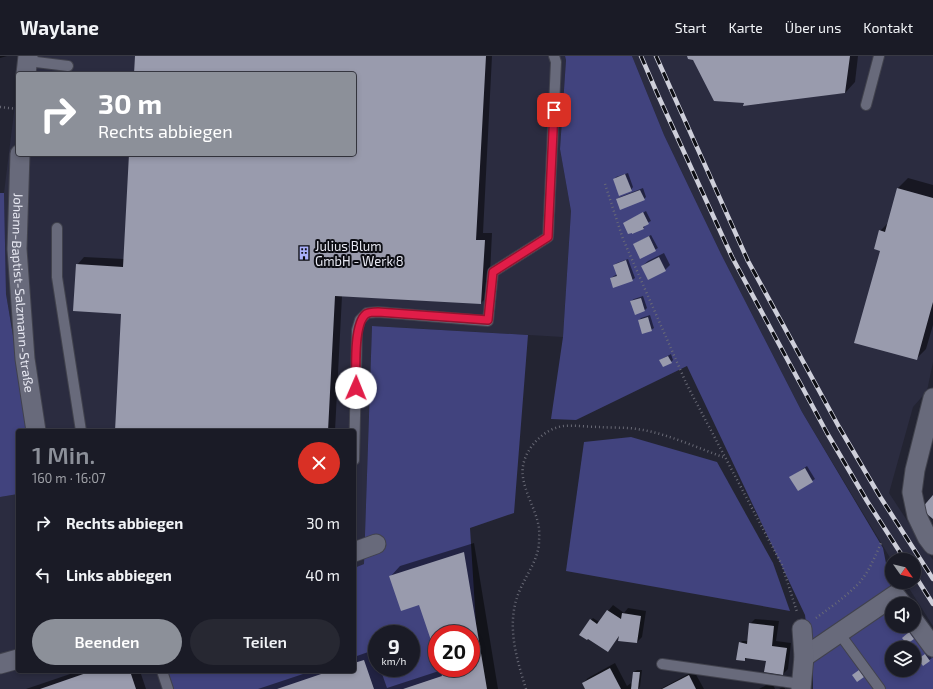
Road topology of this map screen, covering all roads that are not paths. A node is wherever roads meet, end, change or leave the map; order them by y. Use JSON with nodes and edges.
{"nodes":[{"id":1,"x":554,"y":56,"type":"edge"},
{"id":2,"x":879,"y":56,"type":"edge"},
{"id":3,"x":27,"y":64,"type":"edge"},
{"id":4,"x":68,"y":66,"type":"dead end"},
{"id":5,"x":866,"y":105,"type":"dead end"},
{"id":6,"x":20,"y":156,"type":"edge"},
{"id":7,"x":57,"y":228,"type":"dead end"},
{"id":8,"x":933,"y":398,"type":"edge"},
{"id":9,"x":36,"y":429,"type":"edge"},
{"id":10,"x":81,"y":429,"type":"edge"},
{"id":11,"x":355,"y":429,"type":"edge"},
{"id":12,"x":376,"y":544,"type":"dead end"},
{"id":13,"x":933,"y":545,"type":"edge"},
{"id":14,"x":356,"y":551,"type":"edge"},
{"id":15,"x":885,"y":602,"type":"edge"},
{"id":16,"x":802,"y":629,"type":"road end"},
{"id":17,"x":921,"y":631,"type":"edge"},
{"id":18,"x":839,"y":633,"type":"junction"},
{"id":19,"x":933,"y":647,"type":"edge"},
{"id":20,"x":804,"y":657,"type":"junction"},
{"id":21,"x":16,"y":660,"type":"edge"},
{"id":22,"x":0,"y":664,"type":"edge"},
{"id":23,"x":662,"y":664,"type":"dead end"},
{"id":24,"x":163,"y":673,"type":"edge"},
{"id":25,"x":801,"y":686,"type":"edge"},
{"id":26,"x":168,"y":689,"type":"edge"},
{"id":27,"x":880,"y":689,"type":"edge"}],
"edges":[{"from":1,"to":11,"type":"lane"},
{"from":2,"to":5,"type":"lane"},
{"from":3,"to":4,"type":"lane"},
{"from":6,"to":9,"type":"street","name":"Johann-Baptist-Salzmann-Straße"},
{"from":7,"to":10,"type":"lane"},
{"from":8,"to":13,"type":"street"},
{"from":12,"to":14,"type":"street"},
{"from":15,"to":18,"type":"street"},
{"from":16,"to":20,"type":"street"},
{"from":17,"to":19,"type":"street"},
{"from":18,"to":20,"type":"street"},
{"from":18,"to":27,"type":"lane"},
{"from":20,"to":25,"type":"street"},
{"from":21,"to":22,"type":"street"},
{"from":23,"to":25,"type":"lane"},
{"from":24,"to":26,"type":"lane"}]}
